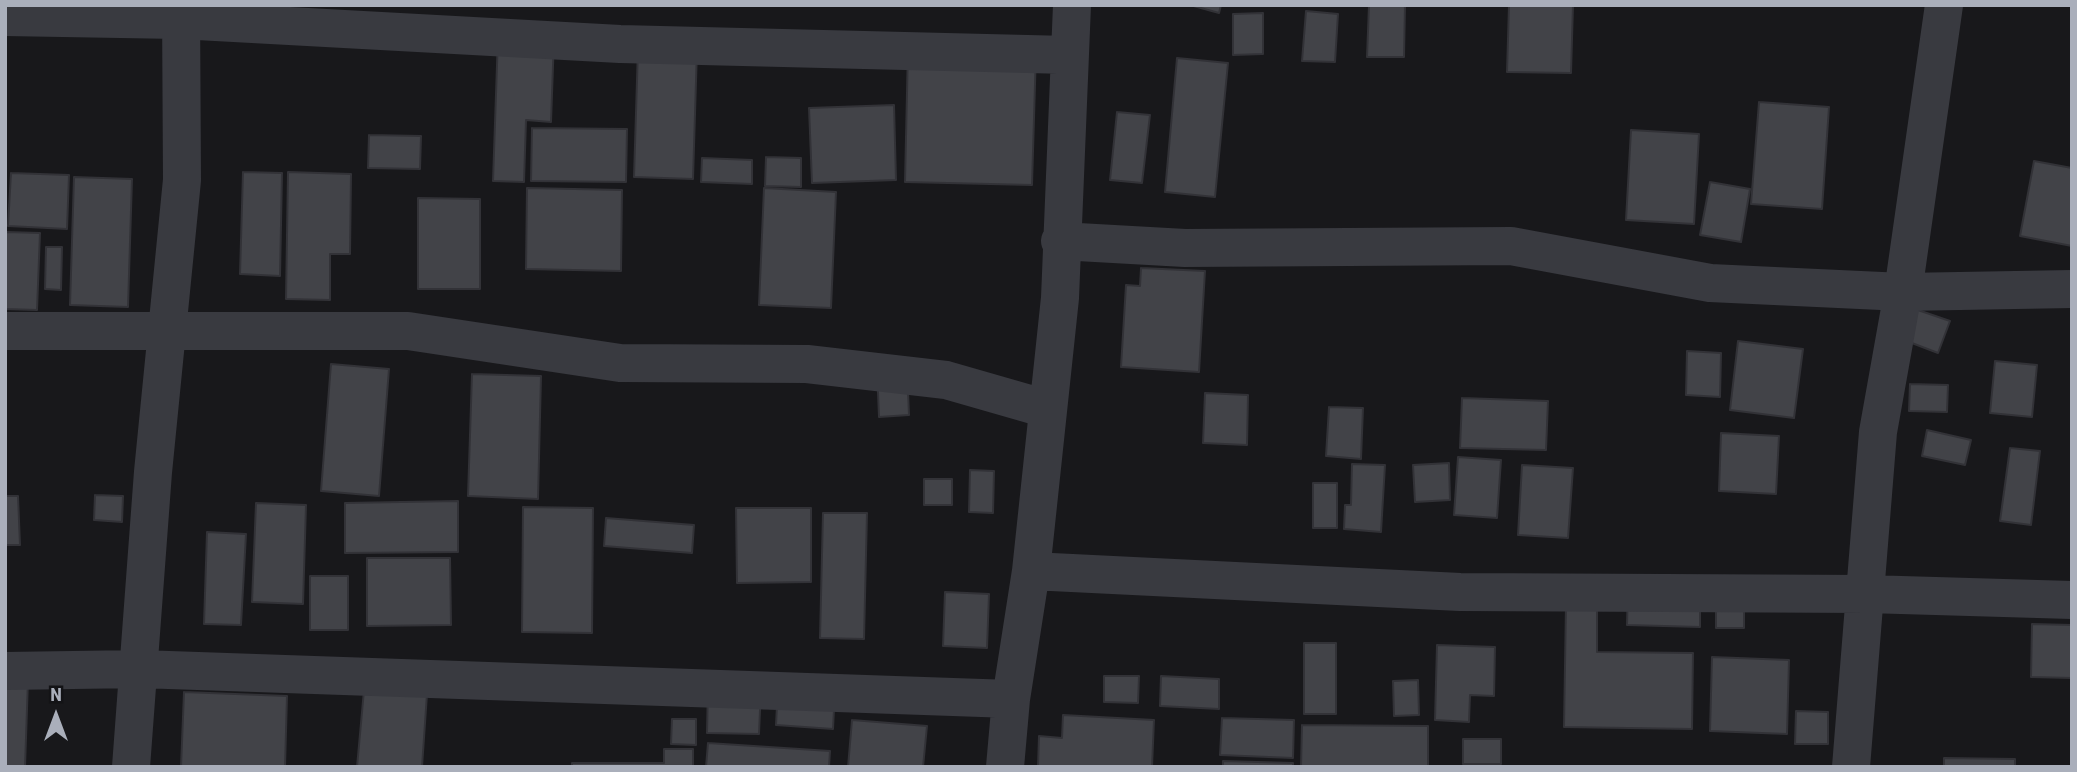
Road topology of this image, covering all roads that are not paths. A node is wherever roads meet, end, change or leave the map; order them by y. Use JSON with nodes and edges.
{"nodes":[{"id":1,"x":1072,"y":5,"type":"edge"},
{"id":2,"x":1944,"y":5,"type":"edge"},
{"id":3,"x":180,"y":13,"type":"edge"},
{"id":4,"x":5,"y":17,"type":"edge"},
{"id":5,"x":1068,"y":55,"type":"junction"},
{"id":6,"x":1060,"y":241,"type":"junction"},
{"id":7,"x":2072,"y":289,"type":"edge"},
{"id":8,"x":1903,"y":292,"type":"junction"},
{"id":9,"x":5,"y":331,"type":"edge"},
{"id":10,"x":166,"y":332,"type":"junction"},
{"id":11,"x":1046,"y":409,"type":"junction"},
{"id":12,"x":1031,"y":570,"type":"junction"},
{"id":13,"x":1867,"y":594,"type":"junction"},
{"id":14,"x":2072,"y":600,"type":"edge"},
{"id":15,"x":140,"y":669,"type":"junction"},
{"id":16,"x":5,"y":671,"type":"edge"},
{"id":17,"x":1011,"y":699,"type":"junction"},
{"id":18,"x":131,"y":767,"type":"edge"},
{"id":19,"x":1005,"y":767,"type":"edge"},
{"id":20,"x":1851,"y":767,"type":"edge"}],
"edges":[{"from":1,"to":5,"type":"street"},
{"from":2,"to":8,"type":"street"},
{"from":3,"to":4,"type":"street"},
{"from":3,"to":5,"type":"street"},
{"from":3,"to":10,"type":"street"},
{"from":5,"to":6,"type":"street"},
{"from":6,"to":8,"type":"street"},
{"from":6,"to":11,"type":"street"},
{"from":7,"to":8,"type":"street"},
{"from":8,"to":13,"type":"street"},
{"from":9,"to":10,"type":"street"},
{"from":10,"to":11,"type":"street"},
{"from":10,"to":15,"type":"street"},
{"from":11,"to":12,"type":"street"},
{"from":12,"to":13,"type":"street"},
{"from":12,"to":17,"type":"street"},
{"from":13,"to":14,"type":"street"},
{"from":13,"to":20,"type":"street"},
{"from":15,"to":16,"type":"street"},
{"from":15,"to":17,"type":"street"},
{"from":15,"to":18,"type":"street"},
{"from":17,"to":19,"type":"street"}]}
